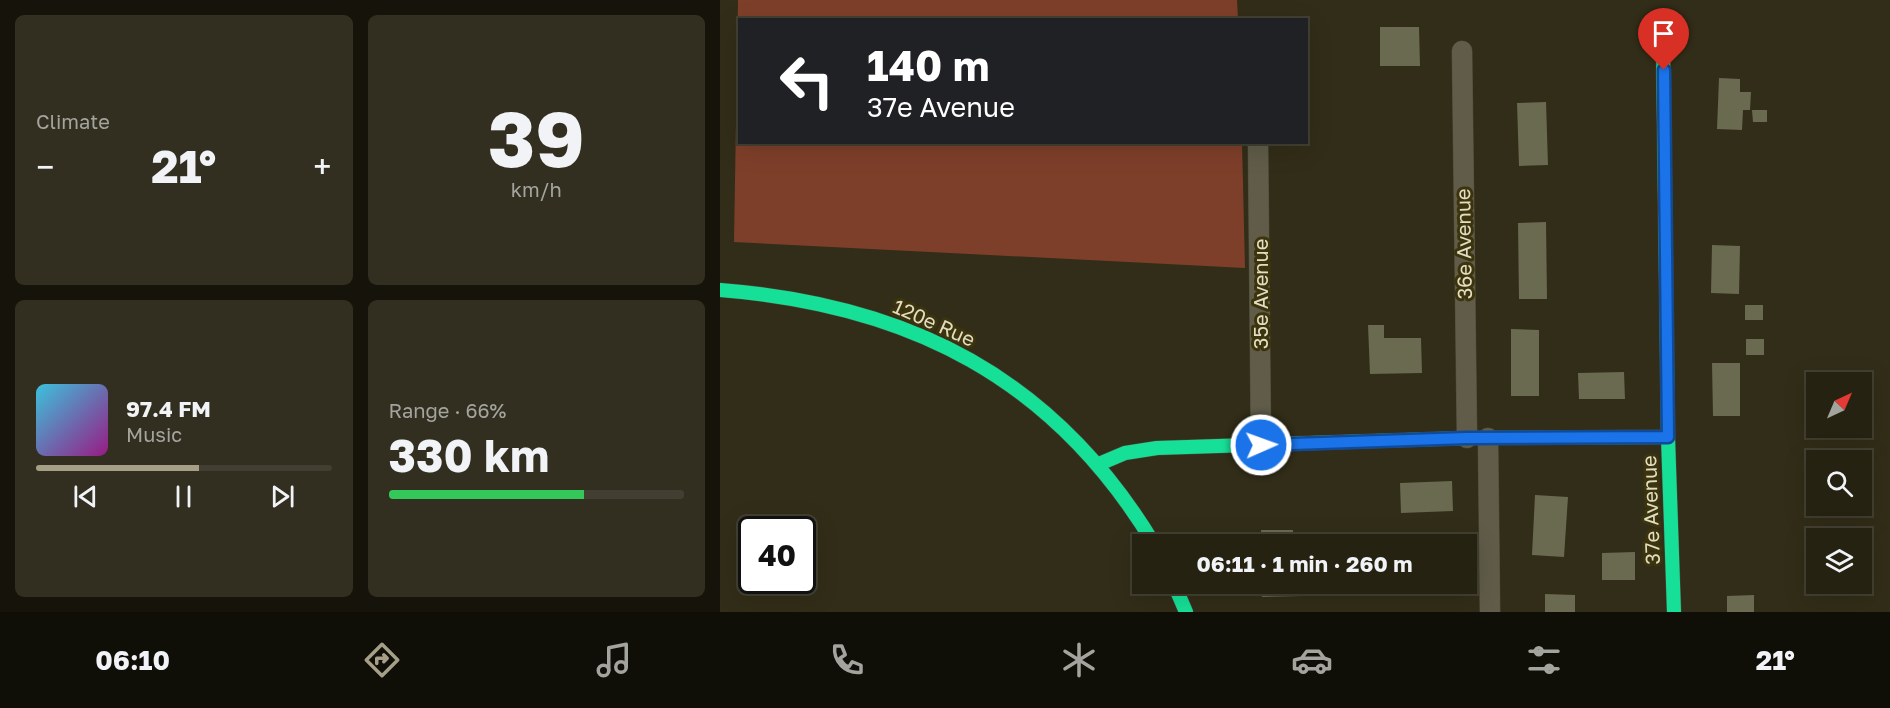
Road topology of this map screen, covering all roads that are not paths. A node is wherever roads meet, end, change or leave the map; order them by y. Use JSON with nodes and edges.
{"nodes":[{"id":1,"x":1663,"y":47,"type":"dead end"},
{"id":2,"x":1462,"y":51,"type":"dead end"},
{"id":3,"x":1258,"y":144,"type":"edge"},
{"id":4,"x":720,"y":290,"type":"edge"},
{"id":5,"x":1668,"y":437,"type":"junction"},
{"id":6,"x":1467,"y":438,"type":"junction"},
{"id":7,"x":1488,"y":438,"type":"junction"},
{"id":8,"x":1261,"y":445,"type":"junction"},
{"id":9,"x":1099,"y":464,"type":"junction"},
{"id":10,"x":1148,"y":534,"type":"edge"},
{"id":11,"x":1178,"y":594,"type":"edge"},
{"id":12,"x":1186,"y":612,"type":"edge"},
{"id":13,"x":1490,"y":612,"type":"edge"},
{"id":14,"x":1674,"y":612,"type":"edge"}],
"edges":[{"from":1,"to":5,"type":"street","name":"37e Avenue"},
{"from":2,"to":6,"type":"street","name":"36e Avenue"},
{"from":3,"to":8,"type":"street","name":"35e Avenue"},
{"from":4,"to":9,"type":"street","name":"120e Rue"},
{"from":5,"to":7,"type":"street"},
{"from":5,"to":14,"type":"street","name":"37e Avenue"},
{"from":6,"to":7,"type":"street"},
{"from":6,"to":8,"type":"street"},
{"from":7,"to":13,"type":"street"},
{"from":8,"to":9,"type":"street"},
{"from":9,"to":10,"type":"street"},
{"from":11,"to":12,"type":"street"}]}
